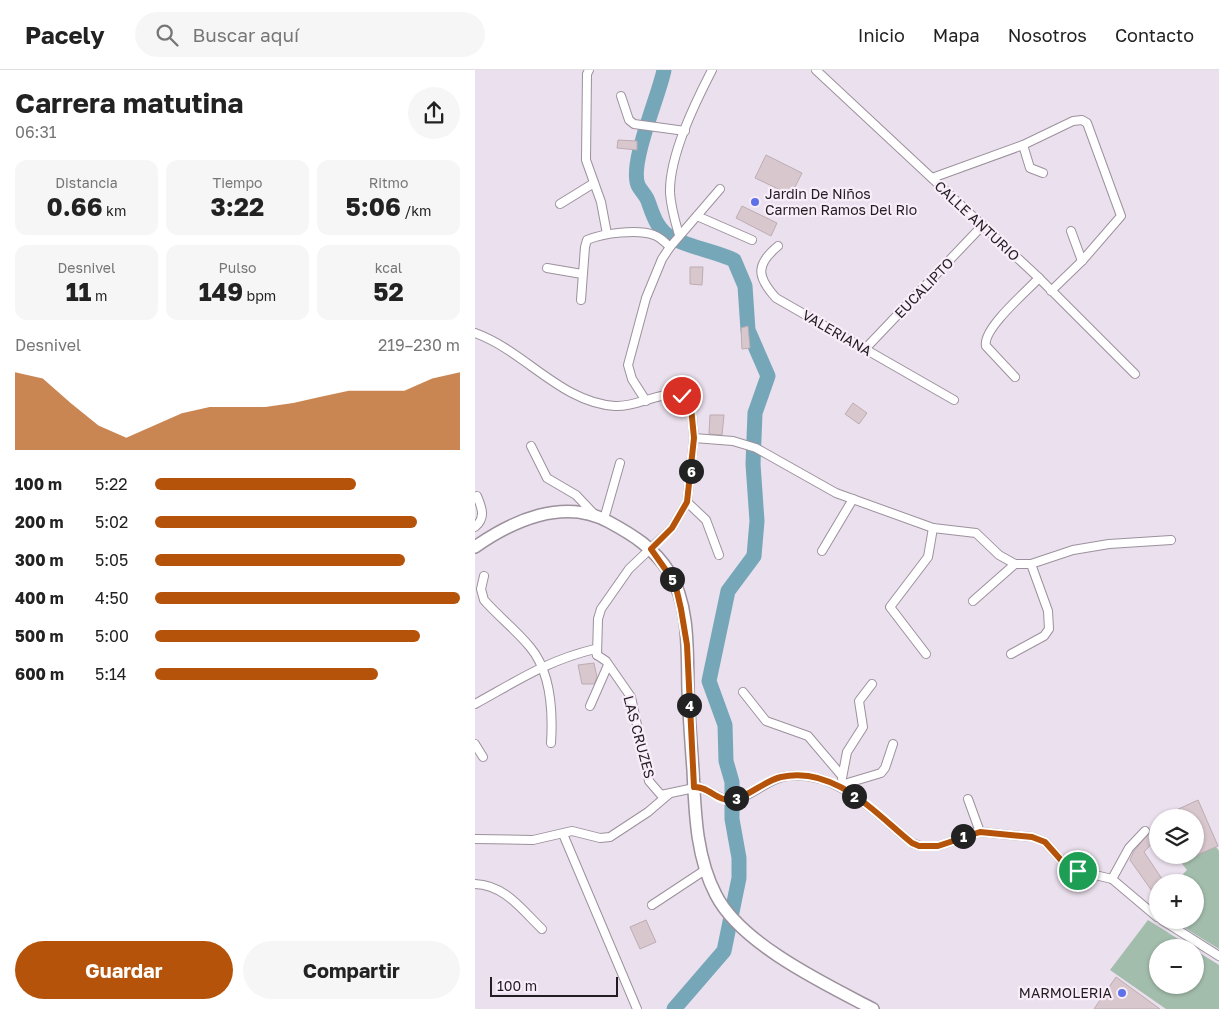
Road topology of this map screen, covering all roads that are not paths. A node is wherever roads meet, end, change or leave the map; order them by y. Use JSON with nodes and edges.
{"nodes":[{"id":1,"x":589,"y":70,"type":"edge"},
{"id":2,"x":712,"y":70,"type":"edge"},
{"id":3,"x":816,"y":70,"type":"edge"},
{"id":4,"x":621,"y":96,"type":"dead end"},
{"id":5,"x":685,"y":131,"type":"junction"},
{"id":6,"x":1023,"y":145,"type":"junction"},
{"id":7,"x":1043,"y":173,"type":"dead end"},
{"id":8,"x":932,"y":178,"type":"junction"},
{"id":9,"x":594,"y":183,"type":"junction"},
{"id":10,"x":720,"y":189,"type":"dead end"},
{"id":11,"x":560,"y":204,"type":"dead end"},
{"id":12,"x":697,"y":216,"type":"junction"},
{"id":13,"x":982,"y":226,"type":"junction"},
{"id":14,"x":1071,"y":231,"type":"dead end"},
{"id":15,"x":607,"y":234,"type":"junction"},
{"id":16,"x":679,"y":235,"type":"junction"},
{"id":17,"x":752,"y":240,"type":"dead end"},
{"id":18,"x":670,"y":246,"type":"junction"},
{"id":19,"x":778,"y":246,"type":"dead end"},
{"id":20,"x":1082,"y":260,"type":"junction"},
{"id":21,"x":547,"y":268,"type":"dead end"},
{"id":22,"x":582,"y":274,"type":"junction"},
{"id":23,"x":1039,"y":278,"type":"junction"},
{"id":24,"x":1051,"y":291,"type":"junction"},
{"id":25,"x":581,"y":300,"type":"dead end"},
{"id":26,"x":475,"y":333,"type":"edge"},
{"id":27,"x":865,"y":349,"type":"junction"},
{"id":28,"x":1135,"y":374,"type":"dead end"},
{"id":29,"x":1015,"y":377,"type":"dead end"},
{"id":30,"x":954,"y":400,"type":"dead end"},
{"id":31,"x":646,"y":401,"type":"junction"},
{"id":32,"x":694,"y":438,"type":"junction"},
{"id":33,"x":531,"y":446,"type":"dead end"},
{"id":34,"x":620,"y":463,"type":"dead end"},
{"id":35,"x":477,"y":496,"type":"dead end"},
{"id":36,"x":853,"y":499,"type":"junction"},
{"id":37,"x":687,"y":502,"type":"junction"},
{"id":38,"x":600,"y":517,"type":"junction"},
{"id":39,"x":475,"y":527,"type":"edge"},
{"id":40,"x":933,"y":528,"type":"junction"},
{"id":41,"x":1171,"y":540,"type":"dead end"},
{"id":42,"x":475,"y":547,"type":"edge"},
{"id":43,"x":651,"y":549,"type":"junction"},
{"id":44,"x":822,"y":551,"type":"dead end"},
{"id":45,"x":719,"y":555,"type":"dead end"},
{"id":46,"x":1015,"y":564,"type":"junction"},
{"id":47,"x":1031,"y":564,"type":"junction"},
{"id":48,"x":484,"y":576,"type":"dead end"},
{"id":49,"x":973,"y":601,"type":"dead end"},
{"id":50,"x":926,"y":654,"type":"dead end"},
{"id":51,"x":1011,"y":654,"type":"dead end"},
{"id":52,"x":597,"y":655,"type":"junction"},
{"id":53,"x":608,"y":665,"type":"junction"},
{"id":54,"x":542,"y":666,"type":"junction"},
{"id":55,"x":872,"y":684,"type":"dead end"},
{"id":56,"x":743,"y":692,"type":"dead end"},
{"id":57,"x":475,"y":704,"type":"edge"},
{"id":58,"x":590,"y":706,"type":"dead end"},
{"id":59,"x":551,"y":743,"type":"dead end"},
{"id":60,"x":475,"y":744,"type":"edge"},
{"id":61,"x":893,"y":744,"type":"dead end"},
{"id":62,"x":483,"y":757,"type":"dead end"},
{"id":63,"x":842,"y":776,"type":"junction"},
{"id":64,"x":841,"y":785,"type":"junction"},
{"id":65,"x":694,"y":787,"type":"junction"},
{"id":66,"x":669,"y":794,"type":"junction"},
{"id":67,"x":968,"y":799,"type":"dead end"},
{"id":68,"x":1145,"y":831,"type":"dead end"},
{"id":69,"x":980,"y":832,"type":"junction"},
{"id":70,"x":563,"y":834,"type":"junction"},
{"id":71,"x":475,"y":839,"type":"edge"},
{"id":72,"x":705,"y":870,"type":"junction"},
{"id":73,"x":1112,"y":879,"type":"junction"},
{"id":74,"x":475,"y":884,"type":"edge"},
{"id":75,"x":652,"y":905,"type":"dead end"},
{"id":76,"x":1149,"y":910,"type":"edge"},
{"id":77,"x":542,"y":929,"type":"dead end"},
{"id":78,"x":1176,"y":929,"type":"edge"},
{"id":79,"x":1219,"y":956,"type":"edge"},
{"id":80,"x":637,"y":1009,"type":"edge"},
{"id":81,"x":873,"y":1009,"type":"edge"}],
"edges":[{"from":1,"to":9,"type":"street"},
{"from":2,"to":5,"type":"street"},
{"from":3,"to":8,"type":"street","name":"CALLE ANTURIO"},
{"from":4,"to":5,"type":"street"},
{"from":5,"to":16,"type":"street"},
{"from":6,"to":7,"type":"street"},
{"from":6,"to":8,"type":"street"},
{"from":6,"to":20,"type":"street"},
{"from":8,"to":13,"type":"street","name":"CALLE ANTURIO"},
{"from":9,"to":11,"type":"street"},
{"from":9,"to":15,"type":"street"},
{"from":10,"to":12,"type":"street"},
{"from":12,"to":16,"type":"street"},
{"from":12,"to":17,"type":"street"},
{"from":13,"to":23,"type":"street","name":"CALLE ANTURIO"},
{"from":13,"to":27,"type":"street","name":"EUCALIPTO"},
{"from":14,"to":20,"type":"street"},
{"from":15,"to":18,"type":"street"},
{"from":15,"to":22,"type":"street"},
{"from":16,"to":18,"type":"street"},
{"from":18,"to":31,"type":"street"},
{"from":19,"to":27,"type":"street","name":"VALERIANA"},
{"from":20,"to":24,"type":"street"},
{"from":21,"to":22,"type":"street"},
{"from":22,"to":25,"type":"street"},
{"from":23,"to":24,"type":"street","name":"CALLE ANTURIO"},
{"from":23,"to":29,"type":"street"},
{"from":24,"to":28,"type":"street","name":"CALLE ANTURIO"},
{"from":26,"to":31,"type":"street"},
{"from":27,"to":30,"type":"street","name":"VALERIANA"},
{"from":31,"to":32,"type":"street"},
{"from":32,"to":36,"type":"street"},
{"from":32,"to":37,"type":"street"},
{"from":33,"to":38,"type":"street"},
{"from":34,"to":38,"type":"street"},
{"from":35,"to":39,"type":"street"},
{"from":36,"to":40,"type":"street"},
{"from":36,"to":44,"type":"street"},
{"from":37,"to":43,"type":"street"},
{"from":37,"to":45,"type":"street"},
{"from":38,"to":42,"type":"main road"},
{"from":38,"to":43,"type":"main road"},
{"from":40,"to":46,"type":"street"},
{"from":40,"to":50,"type":"street"},
{"from":41,"to":47,"type":"street"},
{"from":43,"to":52,"type":"street"},
{"from":43,"to":65,"type":"main road"},
{"from":46,"to":47,"type":"street"},
{"from":46,"to":49,"type":"street"},
{"from":47,"to":51,"type":"street"},
{"from":48,"to":54,"type":"street"},
{"from":52,"to":53,"type":"street","name":"LAS CRUZES"},
{"from":52,"to":54,"type":"street"},
{"from":53,"to":58,"type":"street"},
{"from":53,"to":66,"type":"street","name":"LAS CRUZES"},
{"from":54,"to":57,"type":"street"},
{"from":54,"to":59,"type":"street"},
{"from":55,"to":63,"type":"street"},
{"from":56,"to":63,"type":"street"},
{"from":60,"to":62,"type":"street"},
{"from":61,"to":64,"type":"street"},
{"from":63,"to":64,"type":"street"},
{"from":64,"to":65,"type":"street"},
{"from":64,"to":69,"type":"street"},
{"from":65,"to":66,"type":"street"},
{"from":65,"to":72,"type":"main road"},
{"from":66,"to":70,"type":"street"},
{"from":67,"to":69,"type":"street"},
{"from":68,"to":73,"type":"street"},
{"from":69,"to":73,"type":"street"},
{"from":70,"to":71,"type":"street"},
{"from":70,"to":80,"type":"street"},
{"from":72,"to":75,"type":"street"},
{"from":72,"to":81,"type":"main road"},
{"from":73,"to":76,"type":"street"},
{"from":74,"to":77,"type":"street"},
{"from":78,"to":79,"type":"street"}]}
